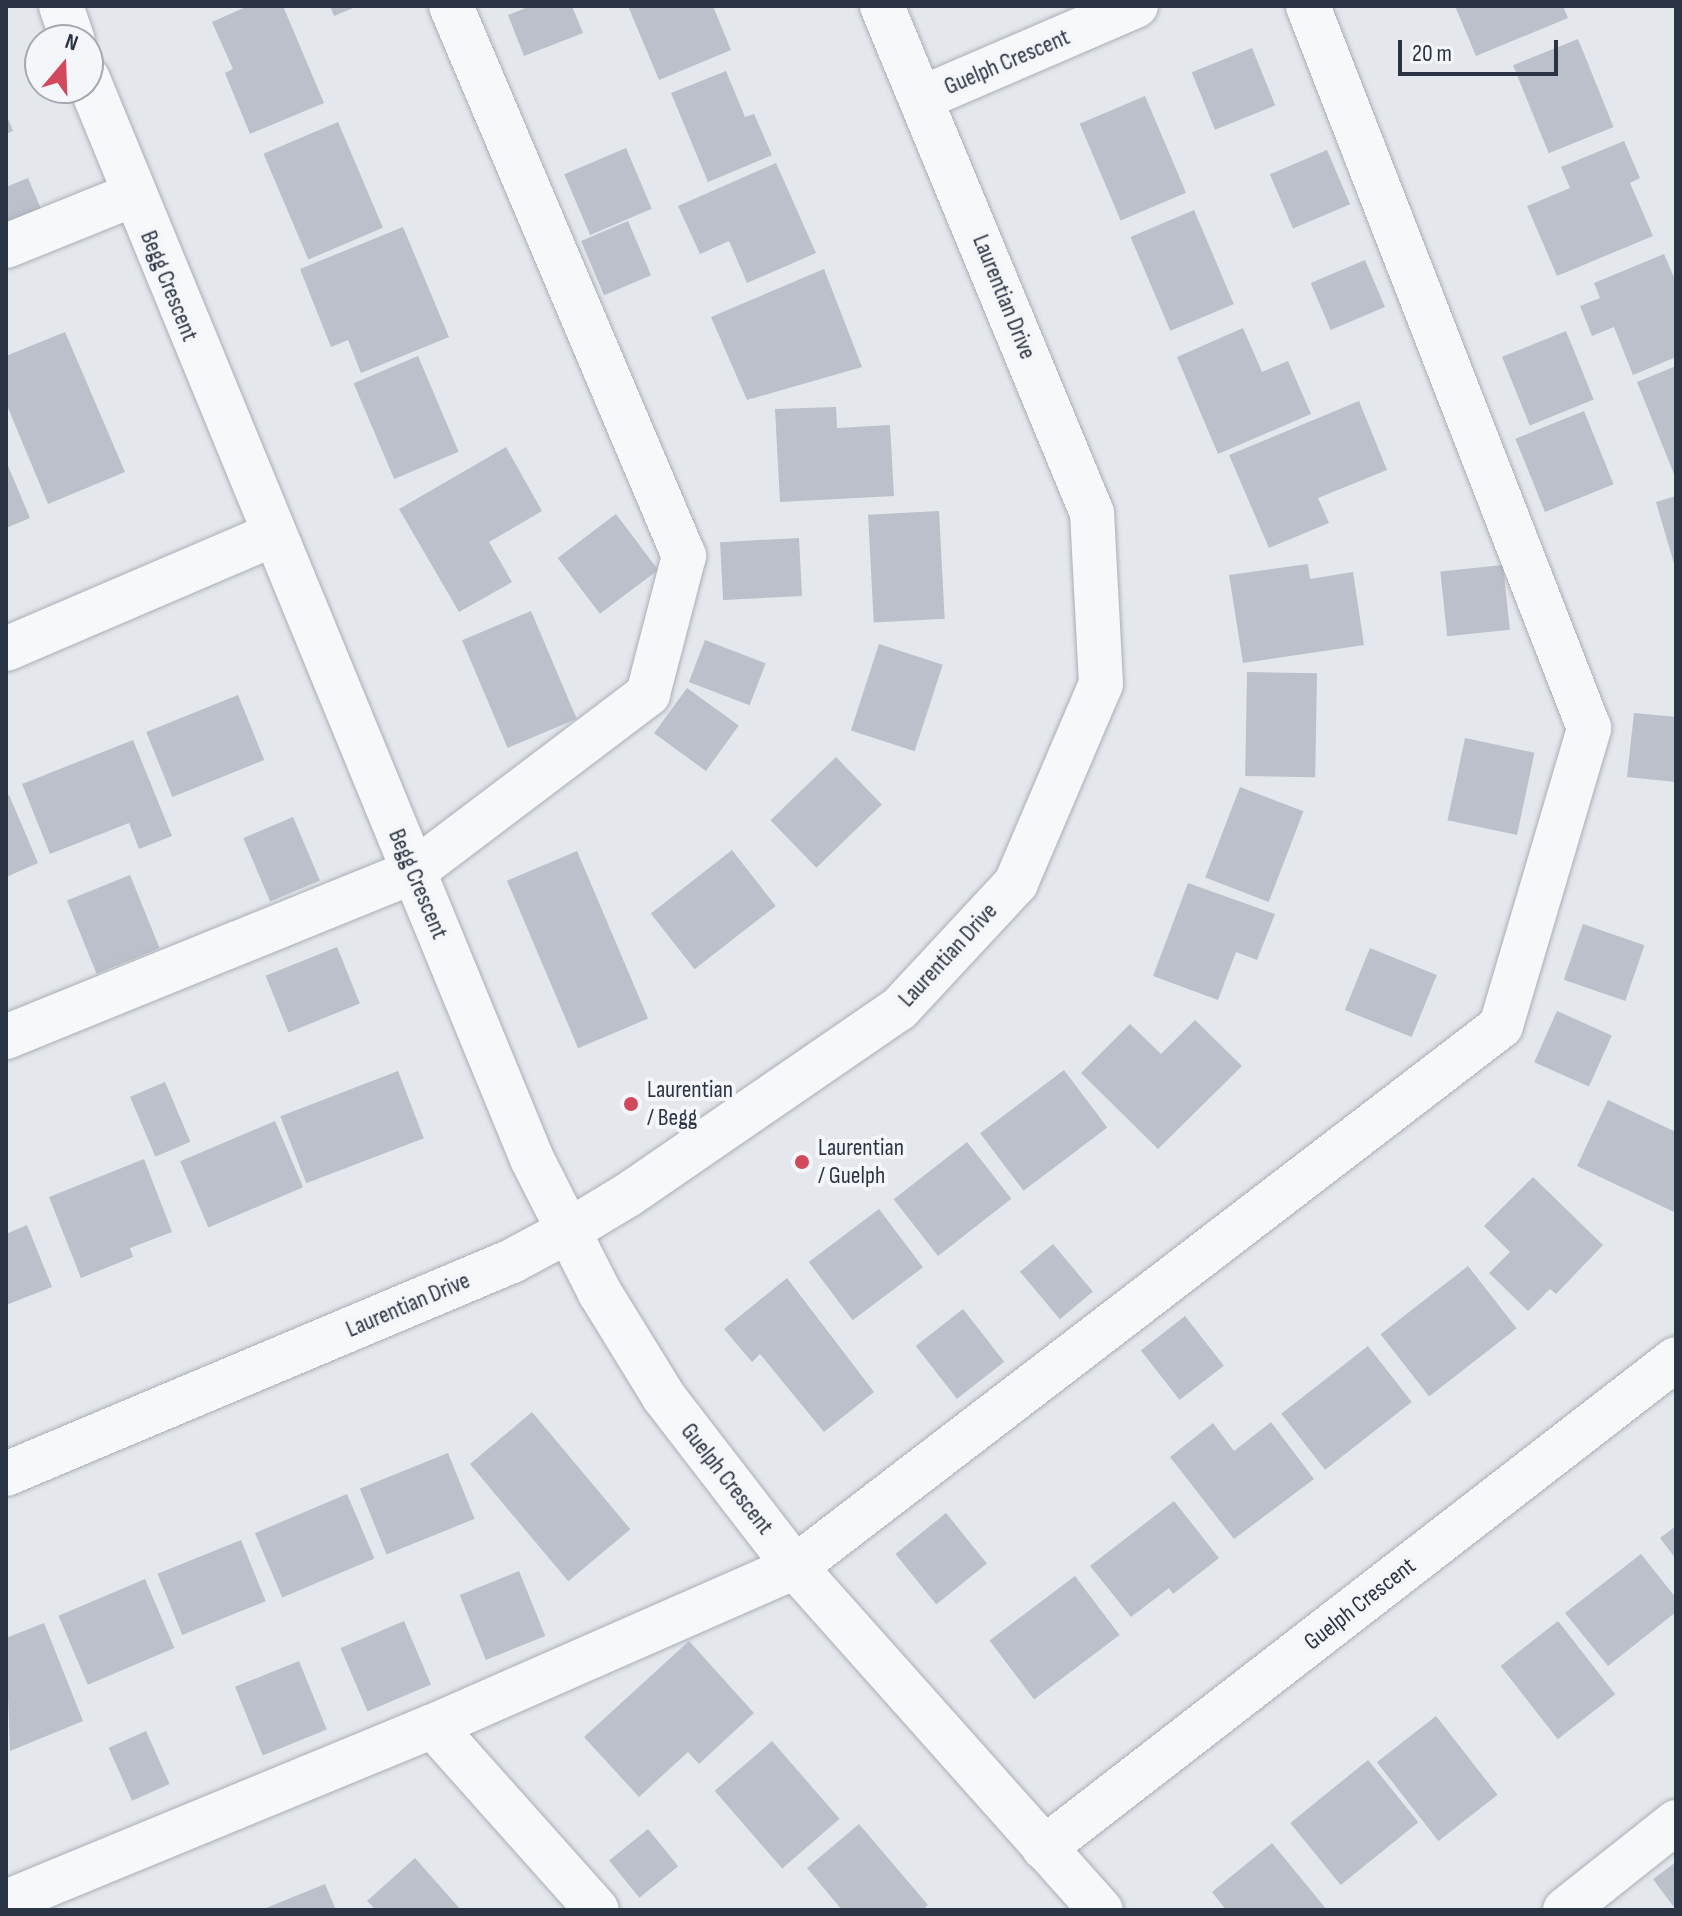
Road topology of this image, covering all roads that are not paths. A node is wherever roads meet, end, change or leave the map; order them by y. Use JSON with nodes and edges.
{"nodes":[{"id":1,"x":451,"y":6,"type":"edge"},
{"id":2,"x":882,"y":6,"type":"edge"},
{"id":3,"x":1136,"y":6,"type":"edge"},
{"id":4,"x":1308,"y":6,"type":"edge"},
{"id":5,"x":922,"y":98,"type":"junction"},
{"id":6,"x":97,"y":104,"type":"edge"},
{"id":7,"x":132,"y":195,"type":"junction"},
{"id":8,"x":6,"y":246,"type":"edge"},
{"id":9,"x":272,"y":535,"type":"junction"},
{"id":10,"x":6,"y":649,"type":"edge"},
{"id":11,"x":413,"y":872,"type":"junction"},
{"id":12,"x":6,"y":1037,"type":"edge"},
{"id":13,"x":568,"y":1231,"type":"junction"},
{"id":14,"x":1676,"y":1359,"type":"edge"},
{"id":15,"x":6,"y":1474,"type":"edge"},
{"id":16,"x":795,"y":1567,"type":"junction"},
{"id":17,"x":433,"y":1726,"type":"junction"},
{"id":18,"x":1676,"y":1822,"type":"edge"},
{"id":19,"x":1044,"y":1848,"type":"junction"},
{"id":20,"x":6,"y":1902,"type":"edge"},
{"id":21,"x":597,"y":1910,"type":"edge"},
{"id":22,"x":1101,"y":1910,"type":"edge"},
{"id":23,"x":1565,"y":1910,"type":"edge"}],
"edges":[{"from":1,"to":11,"type":"street"},
{"from":2,"to":5,"type":"street","name":"Laurentian Drive"},
{"from":3,"to":5,"type":"street","name":"Guelph Crescent"},
{"from":4,"to":16,"type":"street"},
{"from":5,"to":13,"type":"street","name":"Laurentian Drive"},
{"from":6,"to":7,"type":"street","name":"Begg Crescent"},
{"from":7,"to":8,"type":"street"},
{"from":7,"to":9,"type":"street","name":"Begg Crescent"},
{"from":9,"to":10,"type":"street"},
{"from":9,"to":11,"type":"street","name":"Begg Crescent"},
{"from":11,"to":12,"type":"street"},
{"from":11,"to":13,"type":"street","name":"Begg Crescent"},
{"from":13,"to":15,"type":"street","name":"Laurentian Drive"},
{"from":13,"to":16,"type":"street","name":"Guelph Crescent"},
{"from":14,"to":19,"type":"street","name":"Guelph Crescent"},
{"from":16,"to":17,"type":"street"},
{"from":16,"to":19,"type":"street","name":"Guelph Crescent"},
{"from":17,"to":20,"type":"street"},
{"from":17,"to":21,"type":"street"},
{"from":18,"to":23,"type":"street"},
{"from":19,"to":22,"type":"street","name":"Guelph Crescent"}]}
